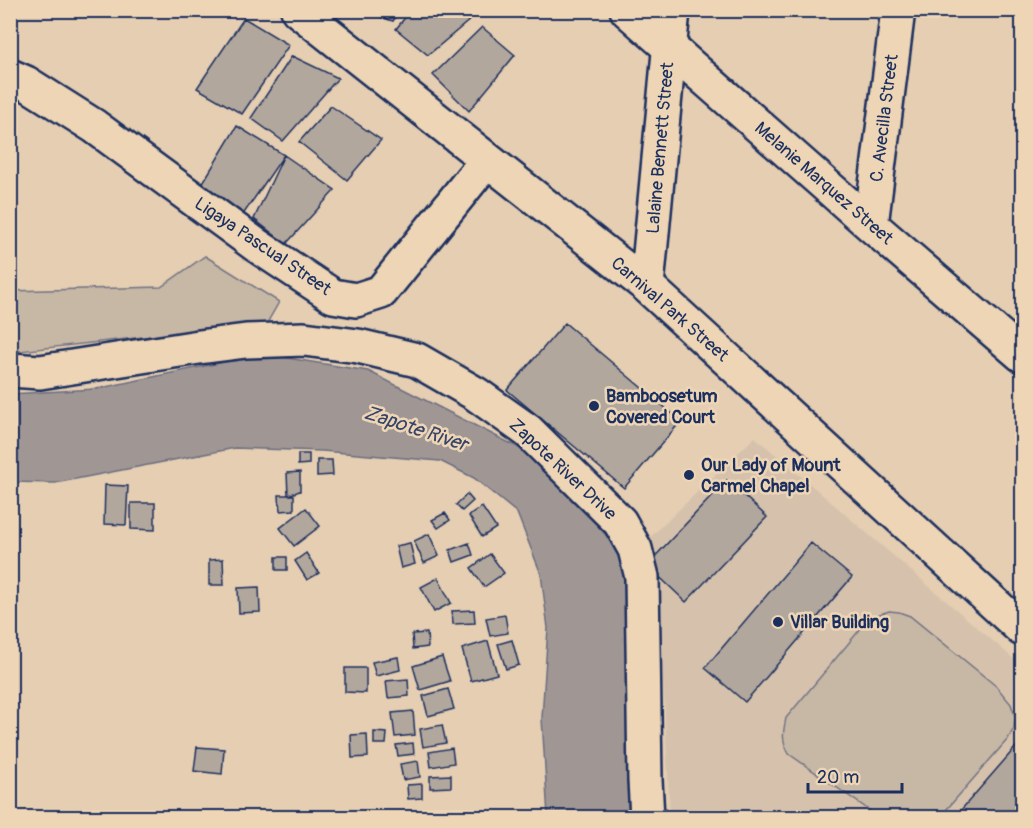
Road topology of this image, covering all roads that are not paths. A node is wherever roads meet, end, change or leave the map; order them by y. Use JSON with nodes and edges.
{"nodes":[{"id":1,"x":298,"y":10,"type":"edge"},
{"id":2,"x":627,"y":10,"type":"edge"},
{"id":3,"x":673,"y":10,"type":"edge"},
{"id":4,"x":897,"y":10,"type":"edge"},
{"id":5,"x":669,"y":47,"type":"junction"},
{"id":6,"x":10,"y":76,"type":"edge"},
{"id":7,"x":487,"y":160,"type":"junction"},
{"id":8,"x":872,"y":225,"type":"junction"},
{"id":9,"x":647,"y":285,"type":"junction"},
{"id":10,"x":1023,"y":355,"type":"edge"},
{"id":11,"x":10,"y":370,"type":"edge"},
{"id":12,"x":1023,"y":629,"type":"edge"},
{"id":13,"x":647,"y":818,"type":"edge"}],
"edges":[{"from":1,"to":7,"type":"street","name":"Carnival Park Street"},
{"from":2,"to":5,"type":"street","name":"Melanie Marquez Street"},
{"from":3,"to":5,"type":"street","name":"Lalaine Bennett Street"},
{"from":4,"to":8,"type":"street","name":"C. Avecilla Street"},
{"from":5,"to":8,"type":"street","name":"Melanie Marquez Street"},
{"from":5,"to":9,"type":"street","name":"Lalaine Bennett Street"},
{"from":6,"to":7,"type":"street","name":"Ligaya Pascual Street"},
{"from":7,"to":9,"type":"street","name":"Carnival Park Street"},
{"from":8,"to":10,"type":"street","name":"Melanie Marquez Street"},
{"from":9,"to":12,"type":"street","name":"Carnival Park Street"},
{"from":11,"to":13,"type":"street","name":"Zapote River Drive"}]}
